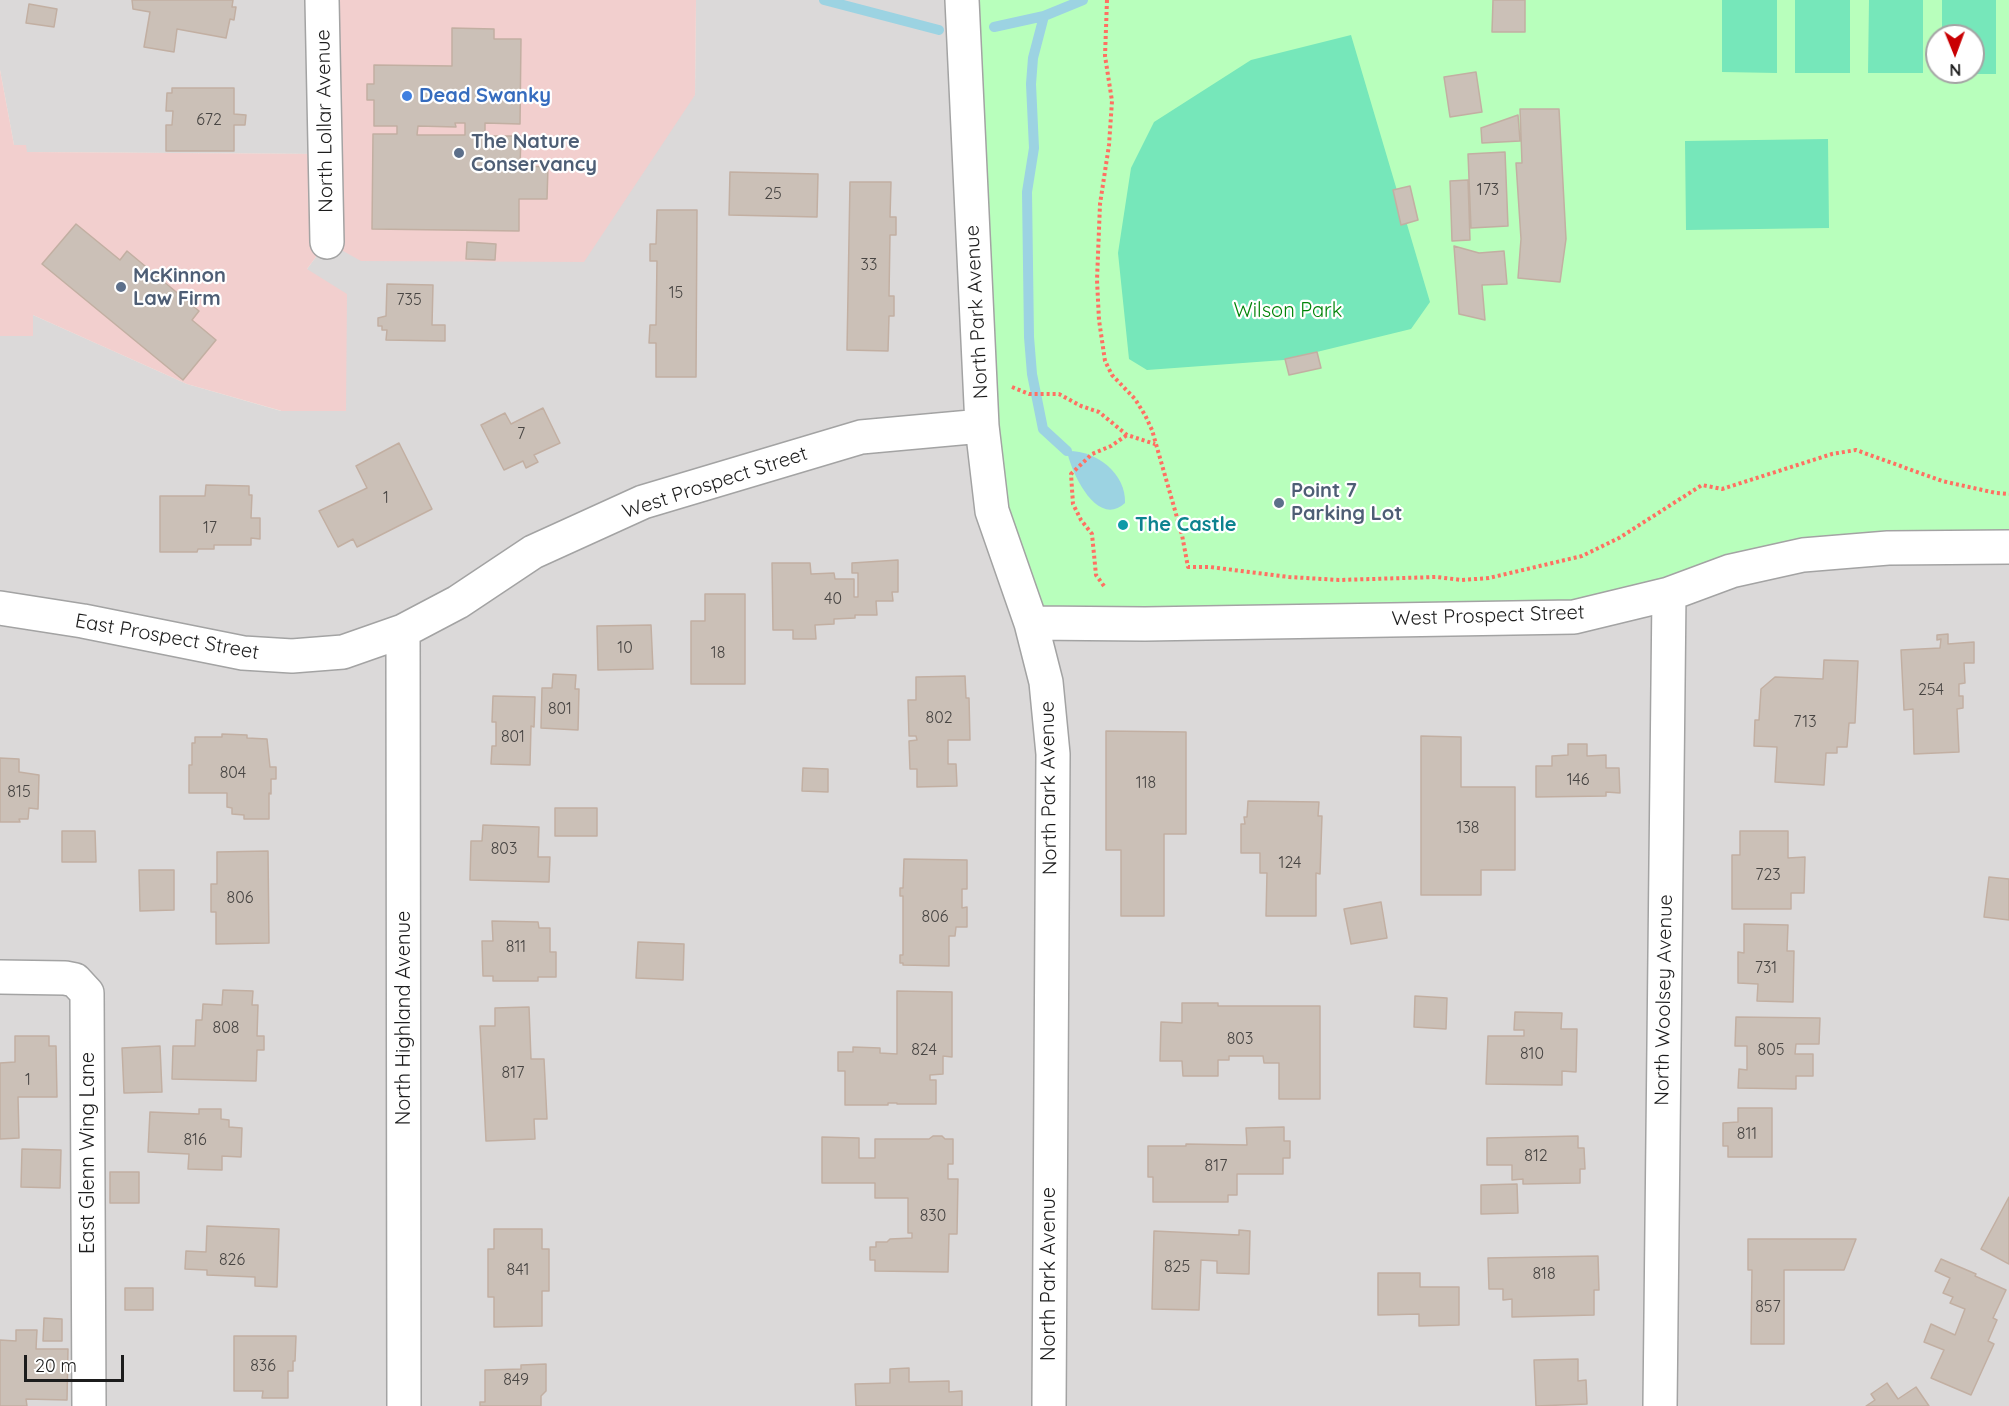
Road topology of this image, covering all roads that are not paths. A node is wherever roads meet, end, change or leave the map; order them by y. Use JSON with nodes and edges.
{"nodes":[{"id":1,"x":322,"y":0,"type":"edge"},
{"id":2,"x":962,"y":0,"type":"edge"},
{"id":3,"x":327,"y":242,"type":"dead end"},
{"id":4,"x":982,"y":426,"type":"junction"},
{"id":5,"x":2009,"y":547,"type":"edge"},
{"id":6,"x":1669,"y":594,"type":"junction"},
{"id":7,"x":0,"y":608,"type":"edge"},
{"id":8,"x":1031,"y":623,"type":"junction"},
{"id":9,"x":404,"y":631,"type":"junction"},
{"id":10,"x":0,"y":977,"type":"edge"},
{"id":11,"x":89,"y":1406,"type":"edge"},
{"id":12,"x":404,"y":1406,"type":"edge"},
{"id":13,"x":1048,"y":1406,"type":"edge"},
{"id":14,"x":1660,"y":1406,"type":"edge"}],
"edges":[{"from":1,"to":3,"type":"street","name":"North Lollar Avenue"},
{"from":2,"to":4,"type":"street","name":"North Park Avenue"},
{"from":4,"to":8,"type":"street","name":"North Park Avenue"},
{"from":4,"to":9,"type":"street","name":"West Prospect Street"},
{"from":5,"to":6,"type":"street","name":"West Prospect Street"},
{"from":6,"to":8,"type":"street","name":"West Prospect Street"},
{"from":6,"to":14,"type":"street","name":"North Woolsey Avenue"},
{"from":7,"to":9,"type":"street","name":"East Prospect Street"},
{"from":8,"to":13,"type":"street","name":"North Park Avenue"},
{"from":9,"to":12,"type":"street","name":"North Highland Avenue"},
{"from":10,"to":11,"type":"street","name":"East Glenn Wing Lane"}]}
